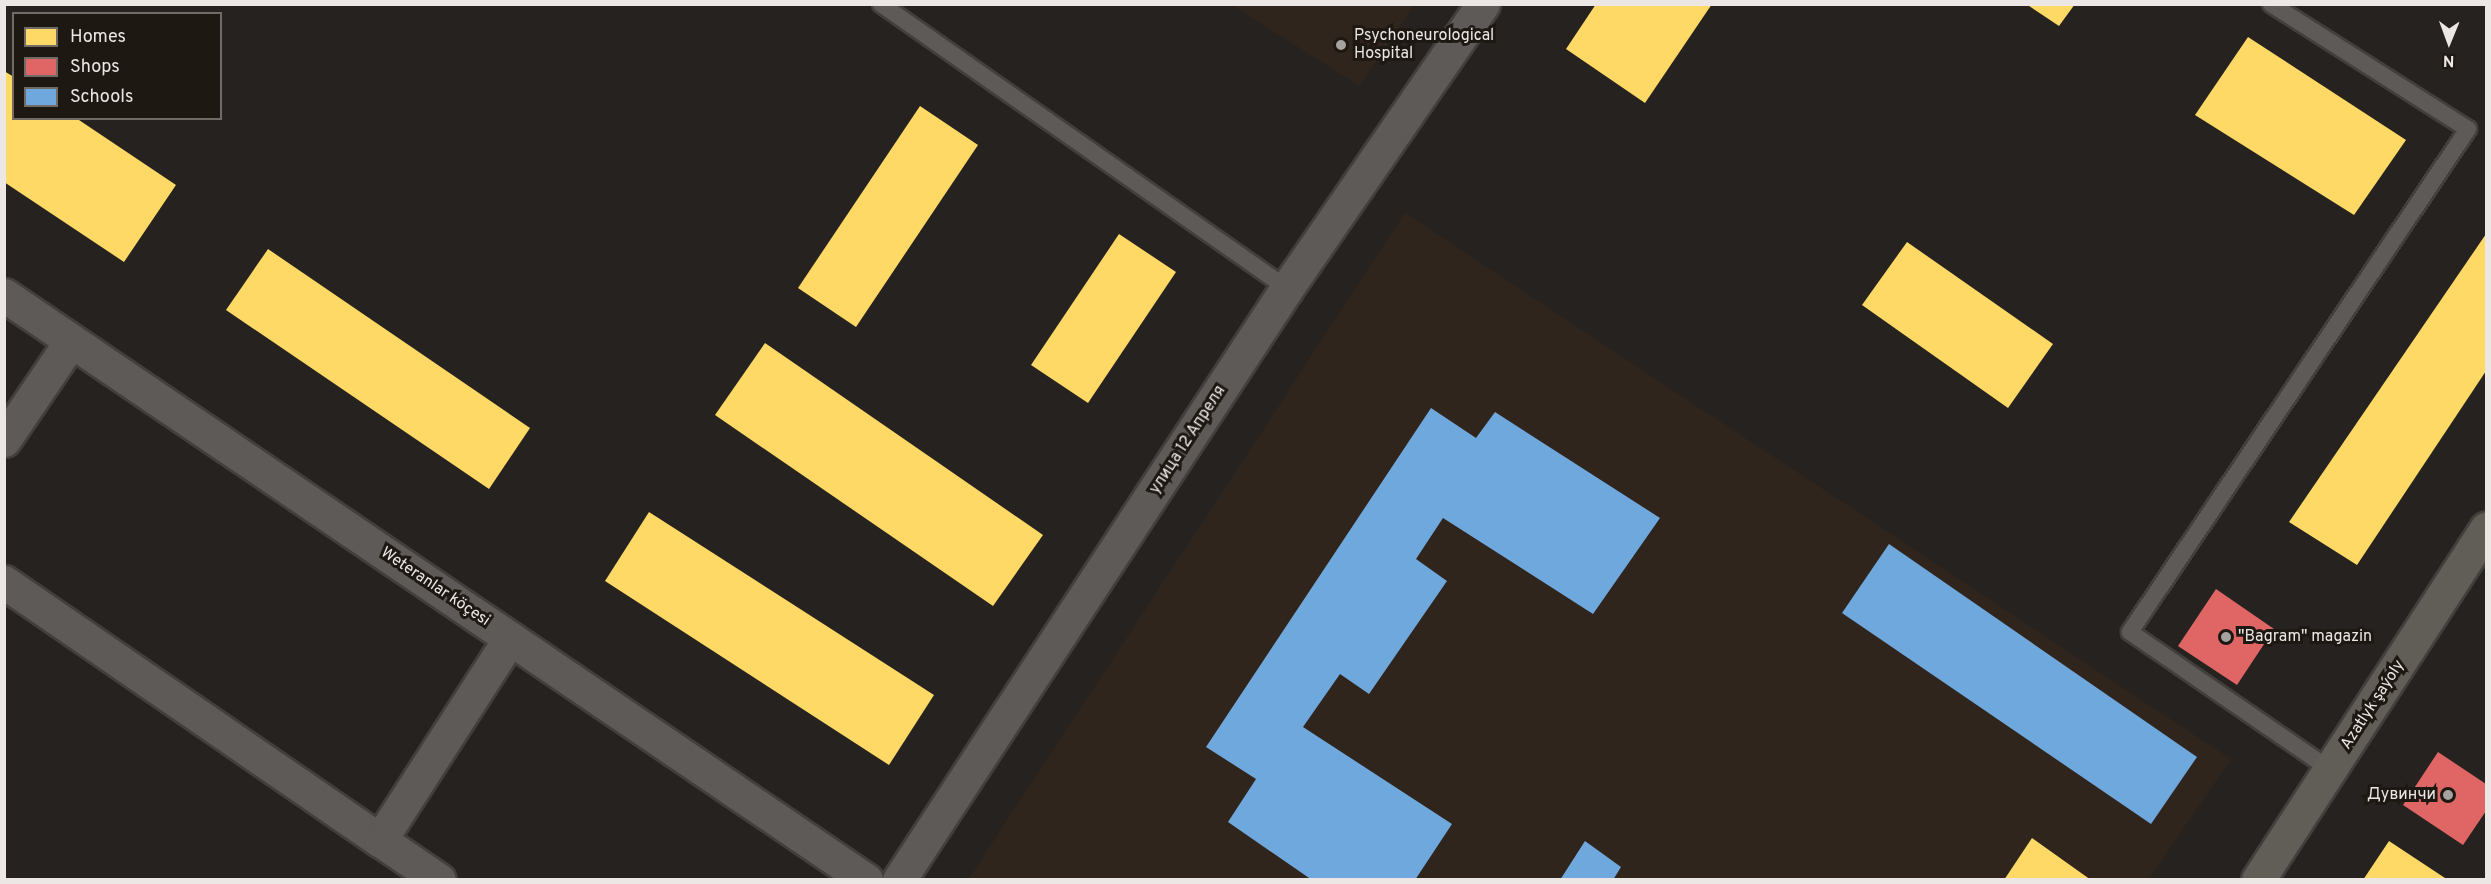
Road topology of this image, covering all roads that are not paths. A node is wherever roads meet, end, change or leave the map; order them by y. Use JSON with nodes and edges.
{"nodes":[{"id":1,"x":881,"y":4,"type":"edge"},
{"id":2,"x":1483,"y":4,"type":"edge"},
{"id":3,"x":2271,"y":4,"type":"edge"},
{"id":4,"x":2300,"y":4,"type":"edge"},
{"id":5,"x":2298,"y":22,"type":"junction"},
{"id":6,"x":1287,"y":288,"type":"junction"},
{"id":7,"x":4,"y":296,"type":"edge"},
{"id":8,"x":71,"y":341,"type":"junction"},
{"id":9,"x":4,"y":440,"type":"edge"},
{"id":10,"x":2487,"y":529,"type":"edge"},
{"id":11,"x":4,"y":582,"type":"edge"},
{"id":12,"x":510,"y":638,"type":"junction"},
{"id":13,"x":2331,"y":770,"type":"junction"},
{"id":14,"x":380,"y":840,"type":"junction"},
{"id":15,"x":439,"y":879,"type":"edge"},
{"id":16,"x":866,"y":879,"type":"edge"},
{"id":17,"x":899,"y":879,"type":"edge"},
{"id":18,"x":2258,"y":879,"type":"edge"}],
"edges":[{"from":1,"to":6,"type":"lane"},
{"from":2,"to":6,"type":"street","name":"улица 12 Апреля"},
{"from":3,"to":5,"type":"lane"},
{"from":4,"to":5,"type":"lane"},
{"from":5,"to":13,"type":"lane"},
{"from":6,"to":17,"type":"street","name":"улица 12 Апреля"},
{"from":7,"to":8,"type":"street","name":"Weteranlar köçesi"},
{"from":8,"to":9,"type":"street"},
{"from":8,"to":12,"type":"street","name":"Weteranlar köçesi"},
{"from":10,"to":13,"type":"main road","name":"Azatlyk şaýoly"},
{"from":11,"to":14,"type":"street"},
{"from":12,"to":14,"type":"street"},
{"from":12,"to":16,"type":"street","name":"Weteranlar köçesi"},
{"from":13,"to":18,"type":"main road","name":"Azatlyk şaýoly"},
{"from":14,"to":15,"type":"street"}]}
